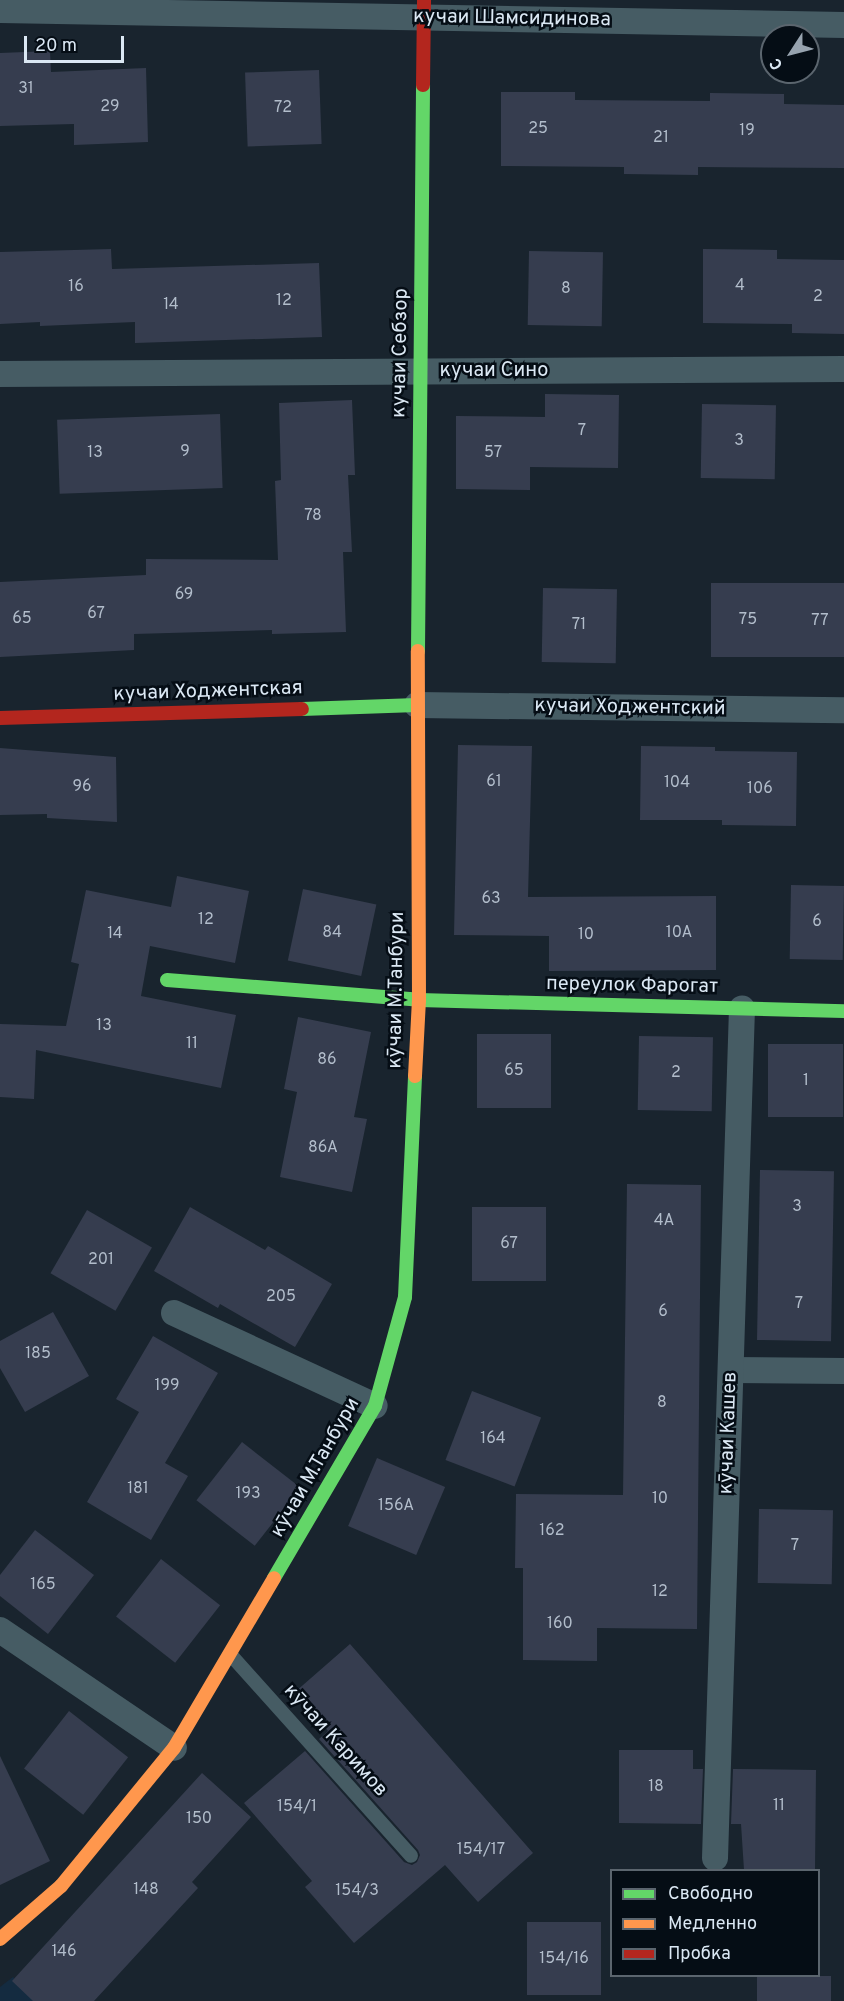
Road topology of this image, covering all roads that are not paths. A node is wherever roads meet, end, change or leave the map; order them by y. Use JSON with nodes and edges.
{"nodes":[{"id":1,"x":424,"y":9,"type":"edge"},
{"id":2,"x":0,"y":10,"type":"edge"},
{"id":3,"x":844,"y":25,"type":"edge"},
{"id":4,"x":844,"y":369,"type":"edge"},
{"id":5,"x":420,"y":372,"type":"junction"},
{"id":6,"x":0,"y":374,"type":"edge"},
{"id":7,"x":417,"y":705,"type":"junction"},
{"id":8,"x":844,"y":710,"type":"edge"},
{"id":9,"x":0,"y":718,"type":"edge"},
{"id":10,"x":167,"y":980,"type":"dead end"},
{"id":11,"x":419,"y":1000,"type":"junction"},
{"id":12,"x":742,"y":1008,"type":"junction"},
{"id":13,"x":844,"y":1011,"type":"edge"},
{"id":14,"x":174,"y":1313,"type":"dead end"},
{"id":15,"x":731,"y":1370,"type":"junction"},
{"id":16,"x":844,"y":1371,"type":"edge"},
{"id":17,"x":375,"y":1406,"type":"junction"},
{"id":18,"x":0,"y":1630,"type":"edge"},
{"id":19,"x":229,"y":1652,"type":"junction"},
{"id":20,"x":174,"y":1748,"type":"junction"},
{"id":21,"x":411,"y":1856,"type":"dead end"},
{"id":22,"x":715,"y":1858,"type":"dead end"},
{"id":23,"x":0,"y":1939,"type":"edge"}],
"edges":[{"from":1,"to":2,"type":"street","name":"кучаи Шамсидинова"},
{"from":1,"to":3,"type":"street","name":"кучаи Шамсидинова"},
{"from":1,"to":5,"type":"street","name":"кучаи Себзор"},
{"from":4,"to":5,"type":"street","name":"кучаи Сино"},
{"from":5,"to":6,"type":"street","name":"кучаи Сино"},
{"from":5,"to":7,"type":"street","name":"кучаи Себзор"},
{"from":7,"to":8,"type":"street","name":"кучаи Ходжентский"},
{"from":7,"to":9,"type":"street","name":"кучаи Ходжентская"},
{"from":7,"to":11,"type":"street","name":"кӯчаи М.Танбури"},
{"from":10,"to":11,"type":"street","name":"переулок Фарогат"},
{"from":11,"to":12,"type":"street","name":"переулок Фарогат"},
{"from":11,"to":17,"type":"street","name":"кӯчаи М.Танбури"},
{"from":12,"to":13,"type":"street","name":"переулок Фарогат"},
{"from":12,"to":15,"type":"street","name":"кӯчаи Кашев"},
{"from":14,"to":17,"type":"street"},
{"from":15,"to":16,"type":"street"},
{"from":15,"to":22,"type":"street","name":"кӯчаи Кашев"},
{"from":17,"to":19,"type":"street","name":"кӯчаи М.Танбури"},
{"from":18,"to":20,"type":"street"},
{"from":19,"to":20,"type":"street","name":"кӯчаи М.Танбури"},
{"from":19,"to":21,"type":"lane","name":"кӯчаи Каримов"},
{"from":20,"to":23,"type":"street","name":"кӯчаи М.Танбури"}]}
